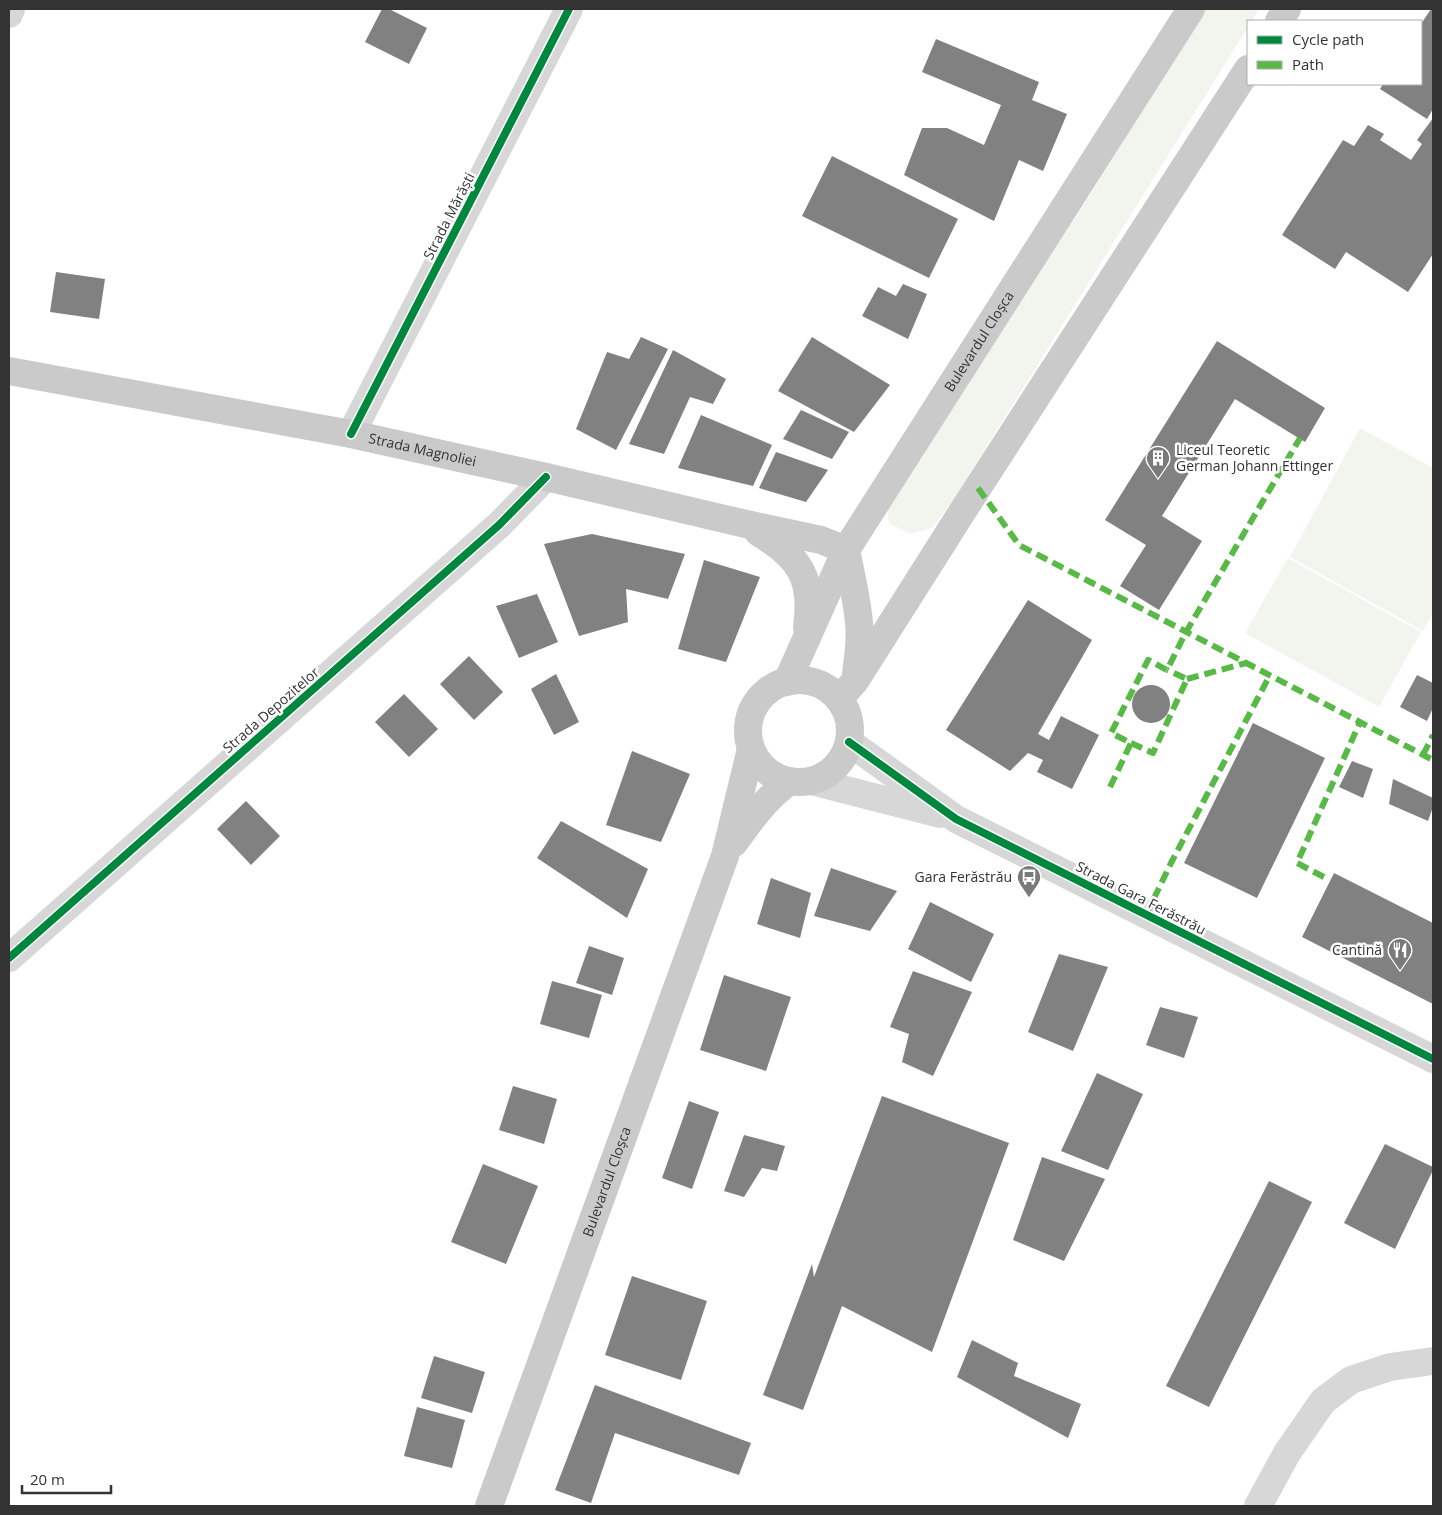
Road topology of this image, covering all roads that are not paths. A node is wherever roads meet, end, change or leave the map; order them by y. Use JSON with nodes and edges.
{"nodes":[{"id":1,"x":11,"y":9,"type":"edge"},
{"id":2,"x":569,"y":9,"type":"edge"},
{"id":3,"x":1191,"y":9,"type":"edge"},
{"id":4,"x":1287,"y":9,"type":"edge"},
{"id":5,"x":9,"y":14,"type":"edge"},
{"id":6,"x":1280,"y":20,"type":"edge"},
{"id":7,"x":1247,"y":71,"type":"edge"},
{"id":8,"x":9,"y":371,"type":"edge"},
{"id":9,"x":351,"y":434,"type":"junction"},
{"id":10,"x":546,"y":477,"type":"junction"},
{"id":11,"x":746,"y":524,"type":"junction"},
{"id":12,"x":846,"y":550,"type":"junction"},
{"id":13,"x":806,"y":638,"type":"junction"},
{"id":14,"x":787,"y":682,"type":"junction"},
{"id":15,"x":847,"y":690,"type":"junction"},
{"id":16,"x":849,"y":742,"type":"junction"},
{"id":17,"x":751,"y":749,"type":"junction"},
{"id":18,"x":801,"y":781,"type":"junction"},
{"id":19,"x":956,"y":818,"type":"junction"},
{"id":20,"x":725,"y":856,"type":"junction"},
{"id":21,"x":9,"y":958,"type":"edge"},
{"id":22,"x":1433,"y":1059,"type":"edge"},
{"id":23,"x":1433,"y":1361,"type":"edge"},
{"id":24,"x":489,"y":1506,"type":"edge"},
{"id":25,"x":1258,"y":1506,"type":"edge"}],
"edges":[{"from":1,"to":5,"type":"street"},
{"from":2,"to":9,"type":"street","name":"Strada Mărăști"},
{"from":3,"to":12,"type":"main road","name":"Bulevardul Cloșca"},
{"from":4,"to":6,"type":"main road"},
{"from":7,"to":15,"type":"main road"},
{"from":8,"to":9,"type":"main road","name":"Strada Magnoliei"},
{"from":9,"to":10,"type":"main road","name":"Strada Magnoliei"},
{"from":10,"to":11,"type":"main road","name":"Strada Magnoliei"},
{"from":10,"to":21,"type":"street","name":"Strada Depozitelor"},
{"from":11,"to":12,"type":"main road","name":"Strada Magnoliei"},
{"from":11,"to":13,"type":"main road","name":"Strada Magnoliei"},
{"from":12,"to":13,"type":"main road","name":"Bulevardul Cloșca"},
{"from":12,"to":15,"type":"main road"},
{"from":13,"to":14,"type":"main road","name":"Bulevardul Cloșca"},
{"from":14,"to":15,"type":"main road"},
{"from":14,"to":17,"type":"main road","name":"Bulevardul Cloșca"},
{"from":15,"to":16,"type":"main road"},
{"from":16,"to":18,"type":"main road","name":"Bulevardul Cloșca"},
{"from":16,"to":19,"type":"street","name":"Strada Gara Ferăstrău"},
{"from":17,"to":18,"type":"main road"},
{"from":17,"to":20,"type":"main road","name":"Bulevardul Cloșca"},
{"from":18,"to":19,"type":"street","name":"Strada Gara Ferăstrău"},
{"from":18,"to":20,"type":"main road","name":"Bulevardul Cloșca"},
{"from":19,"to":22,"type":"street","name":"Strada Gara Ferăstrău"},
{"from":20,"to":24,"type":"main road","name":"Bulevardul Cloșca"},
{"from":23,"to":25,"type":"street"}]}
